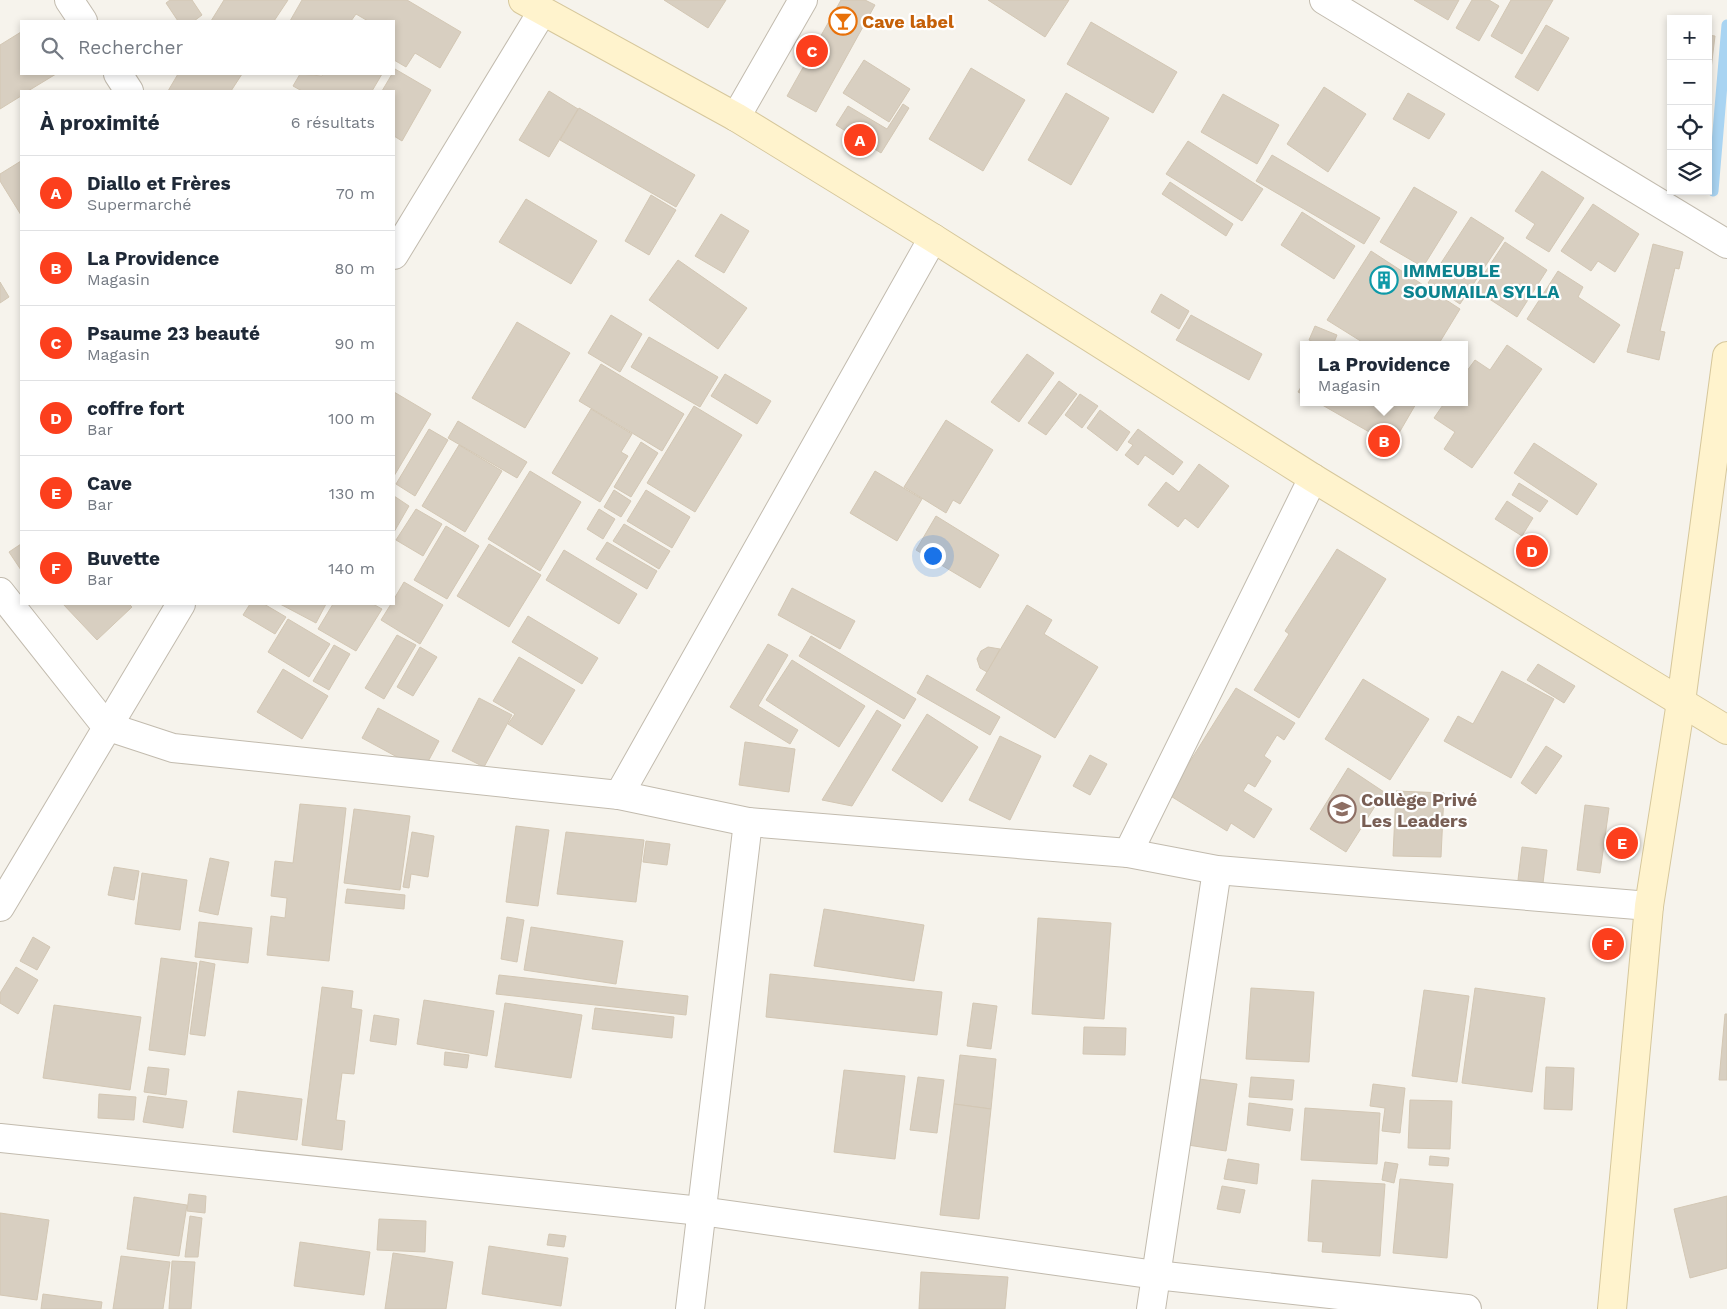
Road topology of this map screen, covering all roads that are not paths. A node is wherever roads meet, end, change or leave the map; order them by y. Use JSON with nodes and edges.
{"nodes":[{"id":1,"x":69,"y":0,"type":"edge"},
{"id":2,"x":802,"y":0,"type":"edge"},
{"id":3,"x":1324,"y":0,"type":"edge"},
{"id":4,"x":533,"y":6,"type":"edge"},
{"id":5,"x":82,"y":20,"type":"edge"},
{"id":6,"x":119,"y":75,"type":"edge"},
{"id":7,"x":128,"y":90,"type":"edge"},
{"id":8,"x":736,"y":117,"type":"junction"},
{"id":9,"x":933,"y":238,"type":"junction"},
{"id":10,"x":1727,"y":244,"type":"edge"},
{"id":11,"x":395,"y":253,"type":"edge"},
{"id":12,"x":1727,"y":356,"type":"edge"},
{"id":13,"x":1313,"y":478,"type":"junction"},
{"id":14,"x":0,"y":592,"type":"edge"},
{"id":15,"x":179,"y":605,"type":"edge"},
{"id":16,"x":1681,"y":702,"type":"junction"},
{"id":17,"x":106,"y":726,"type":"junction"},
{"id":18,"x":1727,"y":730,"type":"edge"},
{"id":19,"x":619,"y":795,"type":"junction"},
{"id":20,"x":748,"y":822,"type":"junction"},
{"id":21,"x":1128,"y":853,"type":"junction"},
{"id":22,"x":1217,"y":870,"type":"junction"},
{"id":23,"x":1649,"y":906,"type":"junction"},
{"id":24,"x":0,"y":907,"type":"edge"},
{"id":25,"x":0,"y":1138,"type":"edge"},
{"id":26,"x":701,"y":1210,"type":"junction"},
{"id":27,"x":1156,"y":1275,"type":"junction"},
{"id":28,"x":690,"y":1309,"type":"edge"},
{"id":29,"x":1151,"y":1309,"type":"edge"},
{"id":30,"x":1467,"y":1309,"type":"edge"},
{"id":31,"x":1612,"y":1309,"type":"edge"}],
"edges":[{"from":1,"to":5,"type":"street"},
{"from":2,"to":8,"type":"street"},
{"from":3,"to":10,"type":"street"},
{"from":4,"to":8,"type":"street"},
{"from":4,"to":11,"type":"street"},
{"from":6,"to":7,"type":"street"},
{"from":8,"to":9,"type":"street"},
{"from":9,"to":13,"type":"street"},
{"from":9,"to":19,"type":"street"},
{"from":12,"to":16,"type":"street"},
{"from":13,"to":16,"type":"street"},
{"from":13,"to":21,"type":"street"},
{"from":14,"to":17,"type":"street"},
{"from":15,"to":17,"type":"street"},
{"from":16,"to":18,"type":"street"},
{"from":16,"to":23,"type":"street"},
{"from":17,"to":19,"type":"street"},
{"from":17,"to":24,"type":"street"},
{"from":19,"to":20,"type":"street"},
{"from":20,"to":21,"type":"street"},
{"from":20,"to":26,"type":"street"},
{"from":21,"to":22,"type":"street"},
{"from":22,"to":23,"type":"street"},
{"from":22,"to":27,"type":"street"},
{"from":23,"to":31,"type":"street"},
{"from":25,"to":26,"type":"street"},
{"from":26,"to":27,"type":"street"},
{"from":26,"to":28,"type":"street"},
{"from":27,"to":29,"type":"street"},
{"from":27,"to":30,"type":"street"}]}
